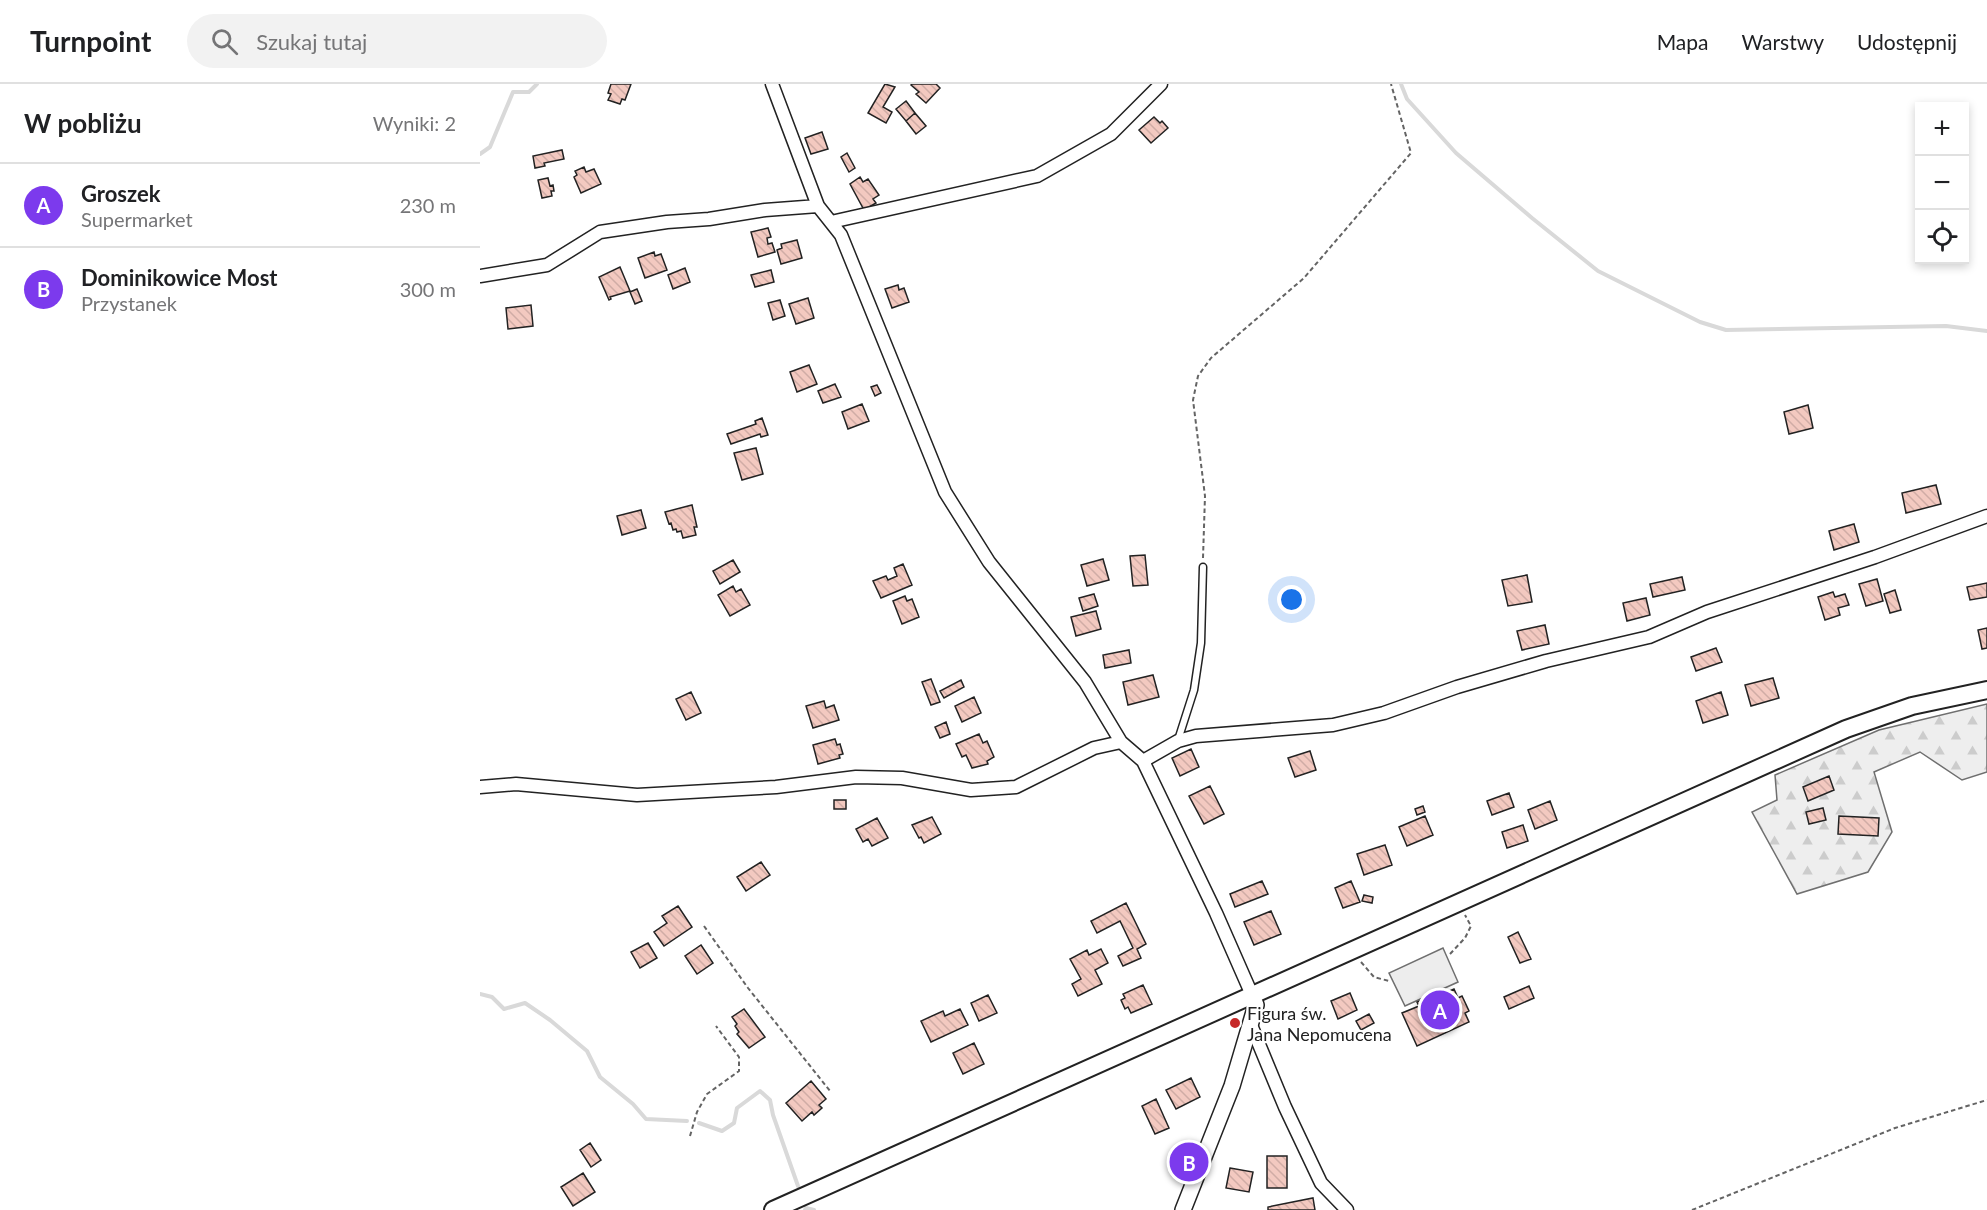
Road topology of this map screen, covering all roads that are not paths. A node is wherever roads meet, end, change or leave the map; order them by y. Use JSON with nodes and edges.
{"nodes":[{"id":1,"x":772,"y":84,"type":"edge"},
{"id":2,"x":1161,"y":84,"type":"edge"},
{"id":3,"x":818,"y":206,"type":"junction"},
{"id":4,"x":831,"y":222,"type":"junction"},
{"id":5,"x":480,"y":276,"type":"edge"},
{"id":6,"x":1987,"y":516,"type":"edge"},
{"id":7,"x":1203,"y":567,"type":"road end"},
{"id":8,"x":1987,"y":690,"type":"edge"},
{"id":9,"x":1178,"y":741,"type":"junction"},
{"id":10,"x":1121,"y":742,"type":"junction"},
{"id":11,"x":1143,"y":761,"type":"junction"},
{"id":12,"x":480,"y":787,"type":"edge"},
{"id":13,"x":1252,"y":995,"type":"junction"},
{"id":14,"x":1251,"y":1025,"type":"junction"},
{"id":15,"x":773,"y":1210,"type":"edge"},
{"id":16,"x":1183,"y":1210,"type":"edge"},
{"id":17,"x":1347,"y":1210,"type":"edge"}],
"edges":[{"from":1,"to":3,"type":"street"},
{"from":2,"to":4,"type":"street"},
{"from":3,"to":4,"type":"street"},
{"from":3,"to":5,"type":"street"},
{"from":4,"to":10,"type":"street"},
{"from":6,"to":9,"type":"street"},
{"from":7,"to":9,"type":"lane"},
{"from":8,"to":13,"type":"main road"},
{"from":9,"to":11,"type":"street"},
{"from":10,"to":11,"type":"street"},
{"from":10,"to":12,"type":"street"},
{"from":11,"to":13,"type":"street"},
{"from":13,"to":14,"type":"street"},
{"from":13,"to":15,"type":"main road"},
{"from":14,"to":16,"type":"street"},
{"from":14,"to":17,"type":"street"}]}
